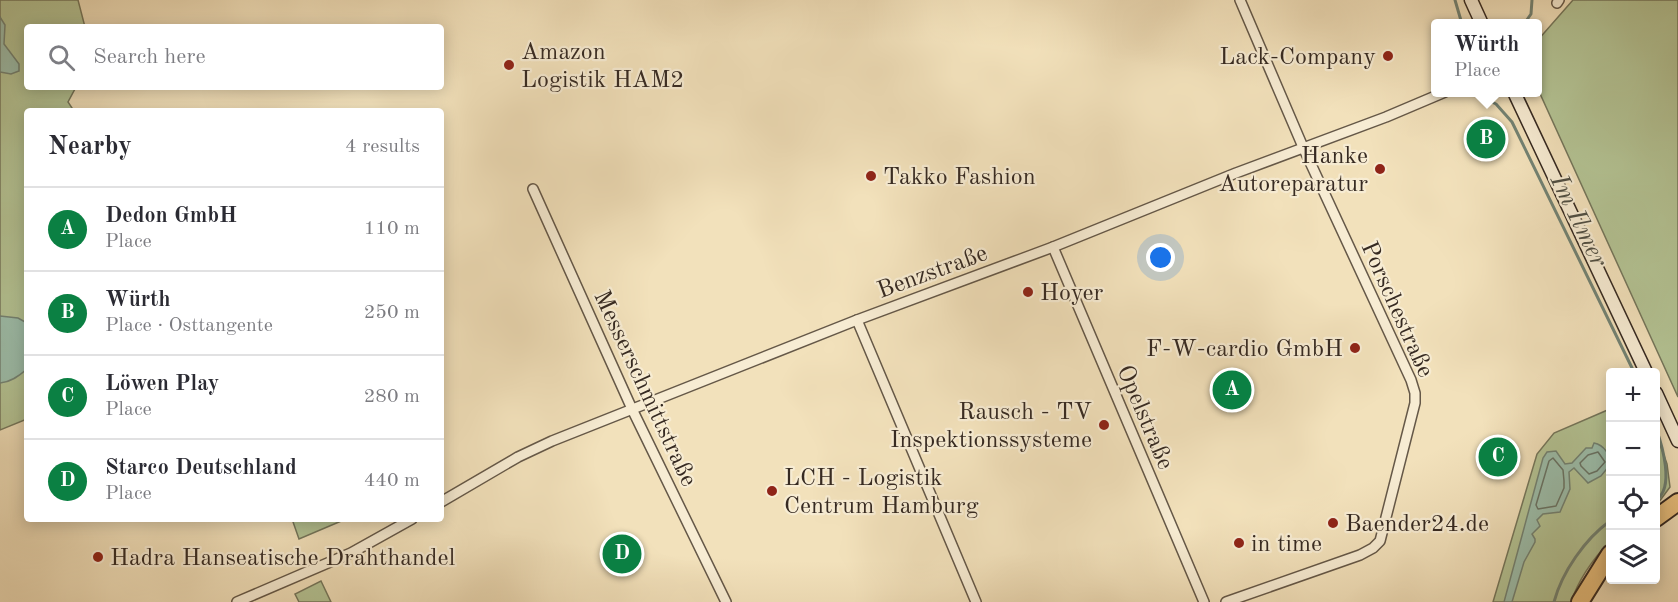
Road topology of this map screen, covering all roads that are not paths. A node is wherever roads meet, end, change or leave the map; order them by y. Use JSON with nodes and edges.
{"nodes":[{"id":1,"x":1240,"y":0,"type":"edge"},
{"id":2,"x":1471,"y":0,"type":"edge"},
{"id":3,"x":1480,"y":19,"type":"edge"},
{"id":4,"x":1435,"y":97,"type":"edge"},
{"id":5,"x":1516,"y":97,"type":"edge"},
{"id":6,"x":1303,"y":147,"type":"junction"},
{"id":7,"x":533,"y":189,"type":"dead end"},
{"id":8,"x":1053,"y":247,"type":"junction"},
{"id":9,"x":857,"y":320,"type":"junction"},
{"id":10,"x":1644,"y":368,"type":"edge"},
{"id":11,"x":1660,"y":402,"type":"edge"},
{"id":12,"x":632,"y":409,"type":"junction"},
{"id":13,"x":1678,"y":441,"type":"edge"},
{"id":14,"x":444,"y":500,"type":"edge"},
{"id":15,"x":1676,"y":503,"type":"edge"},
{"id":16,"x":1660,"y":516,"type":"edge"},
{"id":17,"x":407,"y":522,"type":"edge"},
{"id":18,"x":1606,"y":561,"type":"edge"},
{"id":19,"x":1595,"y":577,"type":"junction"},
{"id":20,"x":237,"y":602,"type":"edge"},
{"id":21,"x":726,"y":602,"type":"edge"},
{"id":22,"x":976,"y":602,"type":"edge"},
{"id":23,"x":1204,"y":602,"type":"edge"},
{"id":24,"x":1226,"y":602,"type":"edge"},
{"id":25,"x":1580,"y":602,"type":"edge"},
{"id":26,"x":1591,"y":602,"type":"edge"}],
"edges":[{"from":1,"to":6,"type":"street","name":"Porschestraße"},
{"from":2,"to":3,"type":"street"},
{"from":4,"to":6,"type":"street","name":"Benzstraße"},
{"from":5,"to":10,"type":"street"},
{"from":6,"to":8,"type":"street","name":"Benzstraße"},
{"from":6,"to":24,"type":"street","name":"Porschestraße"},
{"from":7,"to":12,"type":"street","name":"Messerschmittstraße"},
{"from":8,"to":9,"type":"street","name":"Benzstraße"},
{"from":8,"to":23,"type":"street","name":"Opelstraße"},
{"from":9,"to":12,"type":"street","name":"Benzstraße"},
{"from":9,"to":22,"type":"street"},
{"from":11,"to":13,"type":"street"},
{"from":12,"to":14,"type":"street","name":"Benzstraße"},
{"from":12,"to":21,"type":"street","name":"Messerschmittstraße"},
{"from":15,"to":16,"type":"highway"},
{"from":17,"to":20,"type":"street"},
{"from":18,"to":19,"type":"highway"},
{"from":19,"to":25,"type":"highway"},
{"from":19,"to":26,"type":"highway"}]}
